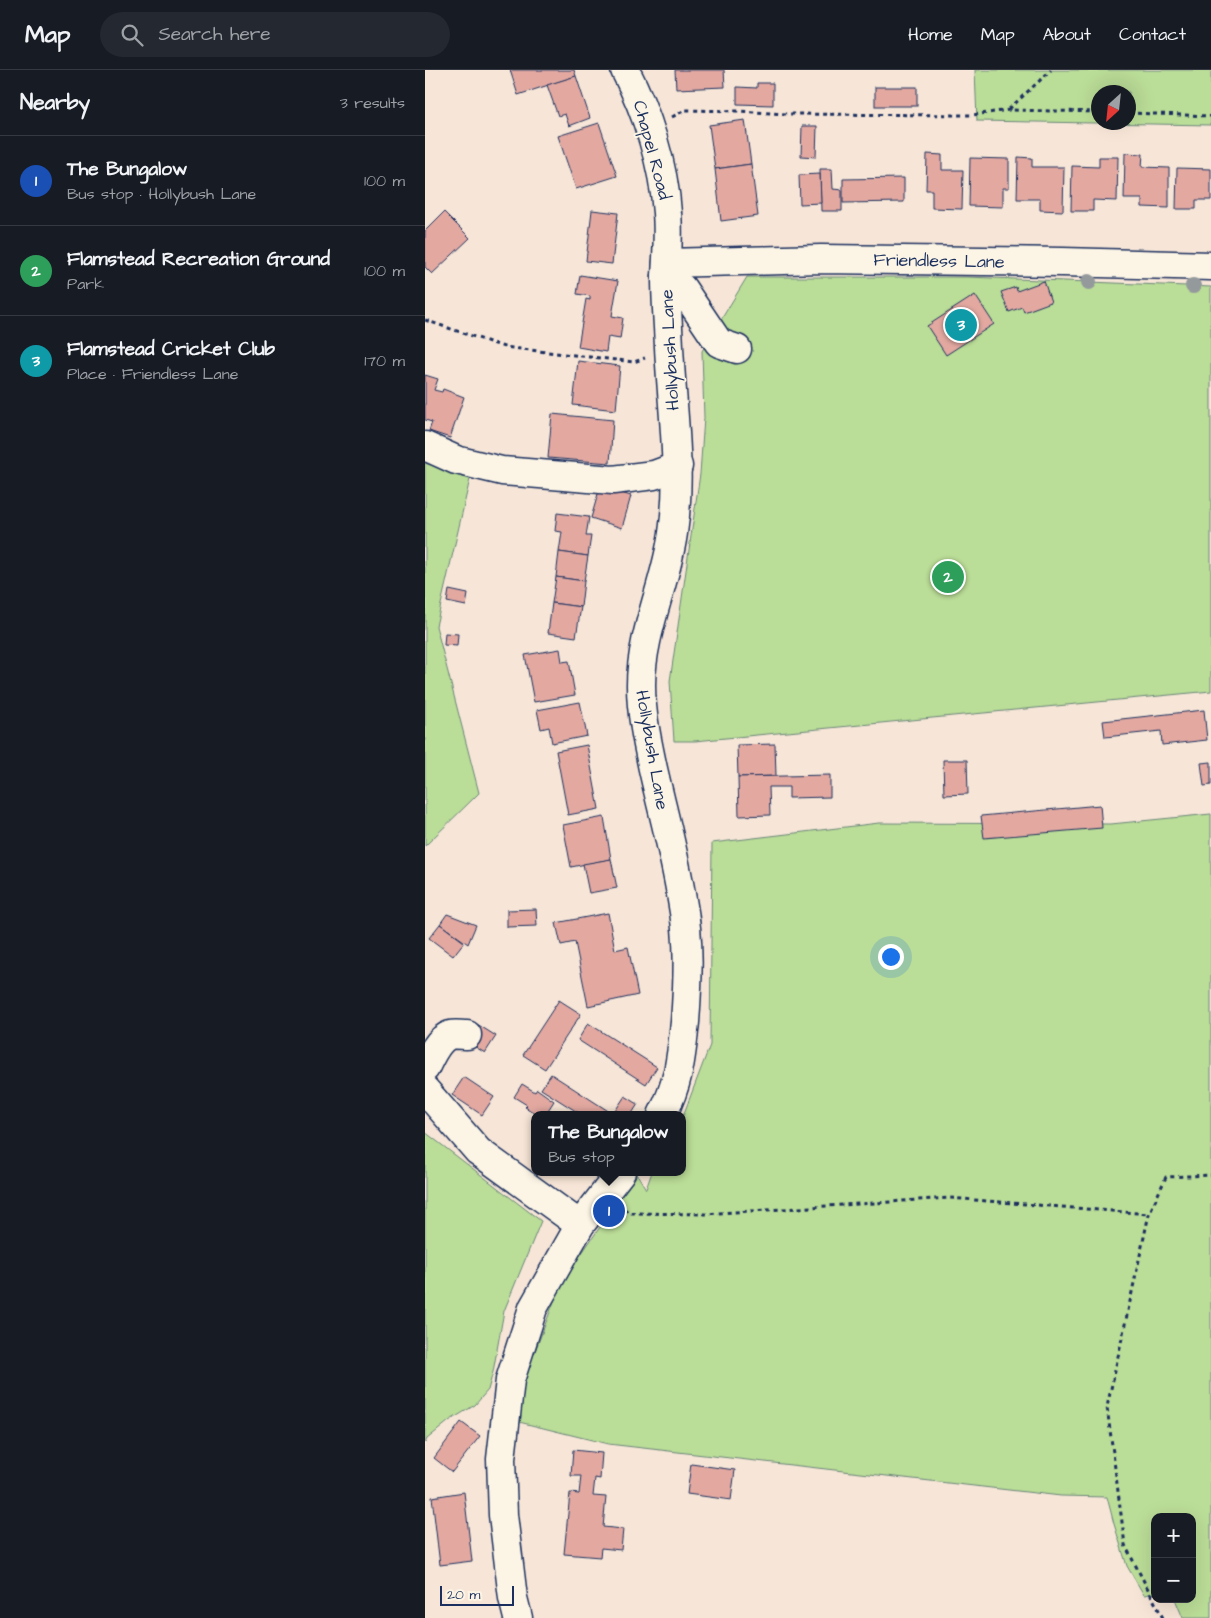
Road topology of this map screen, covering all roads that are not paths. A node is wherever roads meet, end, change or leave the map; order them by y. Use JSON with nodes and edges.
{"nodes":[{"id":1,"x":625,"y":70,"type":"edge"},
{"id":2,"x":1211,"y":266,"type":"edge"},
{"id":3,"x":667,"y":270,"type":"junction"},
{"id":4,"x":737,"y":349,"type":"dead end"},
{"id":5,"x":425,"y":446,"type":"edge"},
{"id":6,"x":678,"y":466,"type":"junction"},
{"id":7,"x":467,"y":1035,"type":"dead end"},
{"id":8,"x":425,"y":1068,"type":"edge"},
{"id":9,"x":425,"y":1090,"type":"edge"},
{"id":10,"x":663,"y":1111,"type":"edge"},
{"id":11,"x":618,"y":1176,"type":"edge"},
{"id":12,"x":580,"y":1225,"type":"junction"},
{"id":13,"x":518,"y":1618,"type":"edge"}],
"edges":[{"from":1,"to":3,"type":"street","name":"Chapel Road"},
{"from":2,"to":3,"type":"street","name":"Friendless Lane"},
{"from":3,"to":4,"type":"street"},
{"from":3,"to":6,"type":"street","name":"Hollybush Lane"},
{"from":5,"to":6,"type":"street"},
{"from":6,"to":10,"type":"street","name":"Hollybush Lane"},
{"from":7,"to":8,"type":"street"},
{"from":9,"to":12,"type":"street"},
{"from":11,"to":12,"type":"street"},
{"from":12,"to":13,"type":"street"}]}
